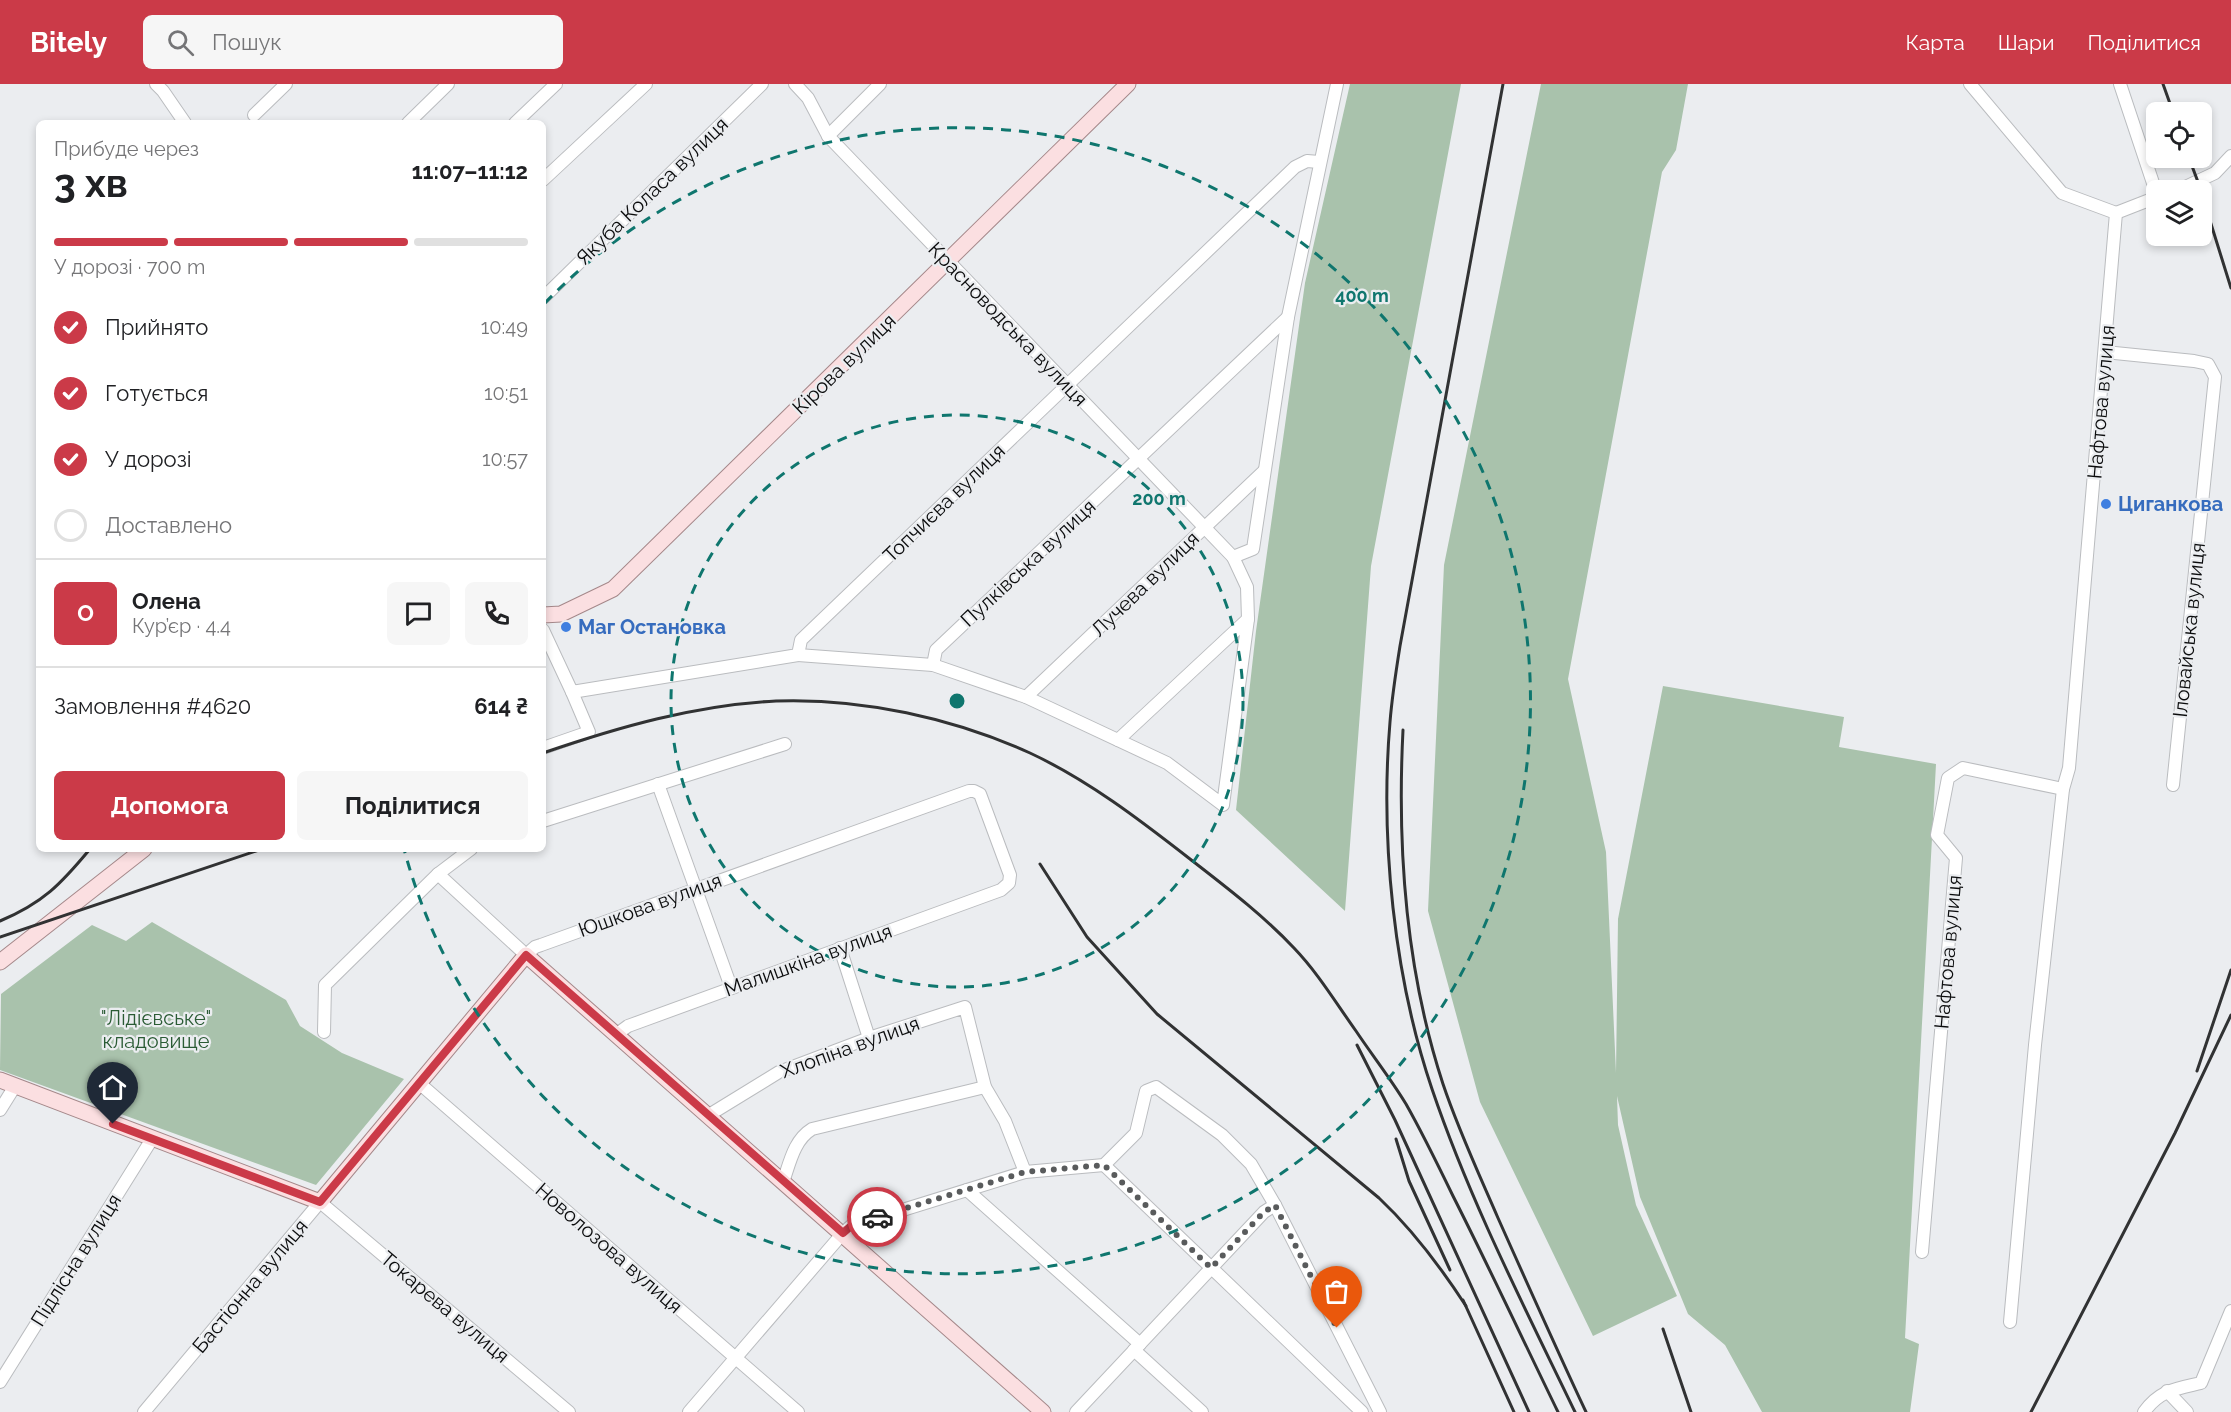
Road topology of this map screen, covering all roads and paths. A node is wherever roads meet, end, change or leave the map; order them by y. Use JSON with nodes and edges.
{"nodes":[{"id":1,"x":156,"y":84,"type":"edge"},
{"id":2,"x":286,"y":84,"type":"edge"},
{"id":3,"x":448,"y":84,"type":"edge"},
{"id":4,"x":556,"y":84,"type":"edge"},
{"id":5,"x":646,"y":84,"type":"edge"},
{"id":6,"x":762,"y":84,"type":"edge"},
{"id":7,"x":795,"y":84,"type":"edge"},
{"id":8,"x":880,"y":84,"type":"edge"},
{"id":9,"x":1128,"y":84,"type":"edge"},
{"id":10,"x":1337,"y":84,"type":"edge"},
{"id":11,"x":1970,"y":84,"type":"edge"},
{"id":12,"x":2120,"y":84,"type":"edge"},
{"id":13,"x":254,"y":115,"type":"dead end"},
{"id":14,"x":183,"y":120,"type":"edge"},
{"id":15,"x":411,"y":120,"type":"edge"},
{"id":16,"x":518,"y":120,"type":"edge"},
{"id":17,"x":828,"y":136,"type":"junction"},
{"id":18,"x":2231,"y":156,"type":"edge"},
{"id":19,"x":1319,"y":162,"type":"junction"},
{"id":20,"x":546,"y":177,"type":"edge"},
{"id":21,"x":2152,"y":180,"type":"edge"},
{"id":22,"x":2200,"y":180,"type":"edge"},
{"id":23,"x":2146,"y":201,"type":"edge"},
{"id":24,"x":2116,"y":213,"type":"junction"},
{"id":25,"x":948,"y":262,"type":"junction"},
{"id":26,"x":546,"y":295,"type":"edge"},
{"id":27,"x":1288,"y":317,"type":"junction"},
{"id":28,"x":2105,"y":352,"type":"junction"},
{"id":29,"x":1068,"y":385,"type":"junction"},
{"id":30,"x":1138,"y":459,"type":"junction"},
{"id":31,"x":1263,"y":471,"type":"junction"},
{"id":32,"x":1205,"y":527,"type":"junction"},
{"id":33,"x":1233,"y":557,"type":"junction"},
{"id":34,"x":546,"y":615,"type":"edge"},
{"id":35,"x":1248,"y":620,"type":"junction"},
{"id":36,"x":546,"y":636,"type":"edge"},
{"id":37,"x":798,"y":655,"type":"junction"},
{"id":38,"x":933,"y":665,"type":"junction"},
{"id":39,"x":572,"y":692,"type":"junction"},
{"id":40,"x":1026,"y":697,"type":"junction"},
{"id":41,"x":1118,"y":740,"type":"junction"},
{"id":42,"x":785,"y":744,"type":"dead end"},
{"id":43,"x":546,"y":747,"type":"edge"},
{"id":44,"x":658,"y":784,"type":"junction"},
{"id":45,"x":2173,"y":785,"type":"dead end"},
{"id":46,"x":2063,"y":789,"type":"junction"},
{"id":47,"x":546,"y":820,"type":"edge"},
{"id":48,"x":140,"y":852,"type":"edge"},
{"id":49,"x":467,"y":852,"type":"edge"},
{"id":50,"x":438,"y":873,"type":"junction"},
{"id":51,"x":696,"y":889,"type":"junction"},
{"id":52,"x":1001,"y":890,"type":"joint"},
{"id":53,"x":840,"y":948,"type":"junction"},
{"id":54,"x":526,"y":955,"type":"junction"},
{"id":55,"x":0,"y":962,"type":"edge"},
{"id":56,"x":730,"y":987,"type":"junction"},
{"id":57,"x":324,"y":1032,"type":"dead end"},
{"id":58,"x":617,"y":1034,"type":"junction"},
{"id":59,"x":869,"y":1038,"type":"junction"},
{"id":60,"x":0,"y":1080,"type":"edge"},
{"id":61,"x":419,"y":1083,"type":"junction"},
{"id":62,"x":15,"y":1086,"type":"junction"},
{"id":63,"x":985,"y":1087,"type":"junction"},
{"id":64,"x":0,"y":1110,"type":"edge"},
{"id":65,"x":709,"y":1115,"type":"junction"},
{"id":66,"x":152,"y":1139,"type":"junction"},
{"id":67,"x":1104,"y":1165,"type":"junction"},
{"id":68,"x":1025,"y":1172,"type":"junction"},
{"id":69,"x":783,"y":1182,"type":"junction"},
{"id":70,"x":967,"y":1190,"type":"junction"},
{"id":71,"x":320,"y":1202,"type":"junction"},
{"id":72,"x":1275,"y":1205,"type":"junction"},
{"id":73,"x":843,"y":1233,"type":"junction"},
{"id":74,"x":1922,"y":1252,"type":"dead end"},
{"id":75,"x":1211,"y":1268,"type":"junction"},
{"id":76,"x":2231,"y":1311,"type":"edge"},
{"id":77,"x":2010,"y":1322,"type":"dead end"},
{"id":78,"x":1137,"y":1347,"type":"junction"},
{"id":79,"x":735,"y":1357,"type":"junction"},
{"id":80,"x":0,"y":1382,"type":"edge"},
{"id":81,"x":2167,"y":1391,"type":"junction"},
{"id":82,"x":144,"y":1412,"type":"edge"},
{"id":83,"x":569,"y":1412,"type":"edge"},
{"id":84,"x":689,"y":1412,"type":"edge"},
{"id":85,"x":798,"y":1412,"type":"edge"},
{"id":86,"x":1043,"y":1412,"type":"edge"},
{"id":87,"x":1076,"y":1412,"type":"edge"},
{"id":88,"x":1202,"y":1412,"type":"edge"},
{"id":89,"x":1362,"y":1412,"type":"edge"},
{"id":90,"x":1379,"y":1412,"type":"edge"},
{"id":91,"x":2144,"y":1412,"type":"edge"},
{"id":92,"x":2187,"y":1412,"type":"edge"}],
"edges":[{"from":1,"to":14,"type":"street"},
{"from":2,"to":13,"type":"street"},
{"from":3,"to":15,"type":"street"},
{"from":4,"to":16,"type":"street"},
{"from":5,"to":20,"type":"street"},
{"from":6,"to":26,"type":"street","name":"Якуба Коласа вулиця"},
{"from":7,"to":17,"type":"street","name":"Красноводська вулиця"},
{"from":8,"to":17,"type":"street"},
{"from":9,"to":25,"type":"main road","name":"Кірова вулиця"},
{"from":10,"to":19,"type":"street"},
{"from":11,"to":24,"type":"street"},
{"from":12,"to":21,"type":"street"},
{"from":17,"to":25,"type":"street","name":"Красноводська вулиця"},
{"from":18,"to":22,"type":"street"},
{"from":19,"to":27,"type":"street"},
{"from":19,"to":29,"type":"street","name":"Топчиєва вулиця"},
{"from":23,"to":24,"type":"street"},
{"from":24,"to":28,"type":"street","name":"Нафтова вулиця"},
{"from":25,"to":29,"type":"street","name":"Красноводська вулиця"},
{"from":25,"to":34,"type":"main road","name":"Кірова вулиця"},
{"from":27,"to":30,"type":"street","name":"Пулківська вулиця"},
{"from":27,"to":31,"type":"street"},
{"from":28,"to":45,"type":"street","name":"Іловайська вулиця"},
{"from":28,"to":46,"type":"street","name":"Нафтова вулиця"},
{"from":29,"to":30,"type":"street","name":"Красноводська вулиця"},
{"from":29,"to":37,"type":"street","name":"Топчиєва вулиця"},
{"from":30,"to":32,"type":"street","name":"Красноводська вулиця"},
{"from":30,"to":38,"type":"street","name":"Пулківська вулиця"},
{"from":31,"to":32,"type":"street","name":"Лучева вулиця"},
{"from":31,"to":33,"type":"street"},
{"from":32,"to":33,"type":"street","name":"Красноводська вулиця"},
{"from":32,"to":40,"type":"street","name":"Лучева вулиця"},
{"from":33,"to":35,"type":"street","name":"Красноводська вулиця"},
{"from":35,"to":41,"type":"street"},
{"from":35,"to":41,"type":"street","name":"Красноводська вулиця"},
{"from":36,"to":39,"type":"street"},
{"from":37,"to":38,"type":"street"},
{"from":37,"to":39,"type":"street"},
{"from":38,"to":40,"type":"street"},
{"from":39,"to":43,"type":"street"},
{"from":40,"to":41,"type":"street"},
{"from":42,"to":44,"type":"street"},
{"from":44,"to":47,"type":"street"},
{"from":44,"to":51,"type":"street"},
{"from":46,"to":74,"type":"street","name":"Нафтова вулиця"},
{"from":46,"to":77,"type":"street","name":"Нафтова вулиця"},
{"from":48,"to":55,"type":"main road"},
{"from":49,"to":50,"type":"street"},
{"from":50,"to":54,"type":"street"},
{"from":50,"to":57,"type":"street"},
{"from":51,"to":52,"type":"street","name":"Юшкова вулиця"},
{"from":51,"to":54,"type":"street","name":"Юшкова вулиця"},
{"from":51,"to":56,"type":"street"},
{"from":52,"to":53,"type":"street","name":"Малишкіна вулиця"},
{"from":53,"to":56,"type":"street","name":"Малишкіна вулиця"},
{"from":53,"to":59,"type":"street"},
{"from":54,"to":58,"type":"main road"},
{"from":54,"to":61,"type":"main road","name":"Юшкова вулиця"},
{"from":56,"to":58,"type":"street","name":"Малишкіна вулиця"},
{"from":58,"to":65,"type":"main road"},
{"from":59,"to":63,"type":"street","name":"Хлопіна вулиця"},
{"from":59,"to":65,"type":"street","name":"Хлопіна вулиця"},
{"from":60,"to":62,"type":"main road","name":"Бастіонна вулиця"},
{"from":61,"to":71,"type":"main road","name":"Юшкова вулиця"},
{"from":61,"to":79,"type":"street","name":"Новолозова вулиця"},
{"from":62,"to":64,"type":"street"},
{"from":62,"to":66,"type":"main road","name":"Бастіонна вулиця"},
{"from":63,"to":68,"type":"street"},
{"from":63,"to":69,"type":"street"},
{"from":65,"to":69,"type":"main road"},
{"from":66,"to":71,"type":"main road","name":"Бастіонна вулиця"},
{"from":66,"to":80,"type":"street","name":"Підлісна вулиця"},
{"from":67,"to":68,"type":"street"},
{"from":67,"to":72,"type":"street"},
{"from":67,"to":75,"type":"street"},
{"from":68,"to":70,"type":"street"},
{"from":69,"to":73,"type":"main road"},
{"from":70,"to":73,"type":"street"},
{"from":70,"to":78,"type":"street"},
{"from":71,"to":82,"type":"street","name":"Бастіонна вулиця"},
{"from":71,"to":83,"type":"street","name":"Токарева вулиця"},
{"from":72,"to":75,"type":"street"},
{"from":72,"to":90,"type":"street"},
{"from":73,"to":79,"type":"street"},
{"from":73,"to":86,"type":"main road"},
{"from":75,"to":78,"type":"street"},
{"from":75,"to":89,"type":"street"},
{"from":76,"to":81,"type":"street"},
{"from":78,"to":87,"type":"street"},
{"from":78,"to":88,"type":"street"},
{"from":79,"to":84,"type":"street"},
{"from":79,"to":85,"type":"street","name":"Новолозова вулиця"},
{"from":81,"to":91,"type":"street"},
{"from":81,"to":92,"type":"street"}]}
